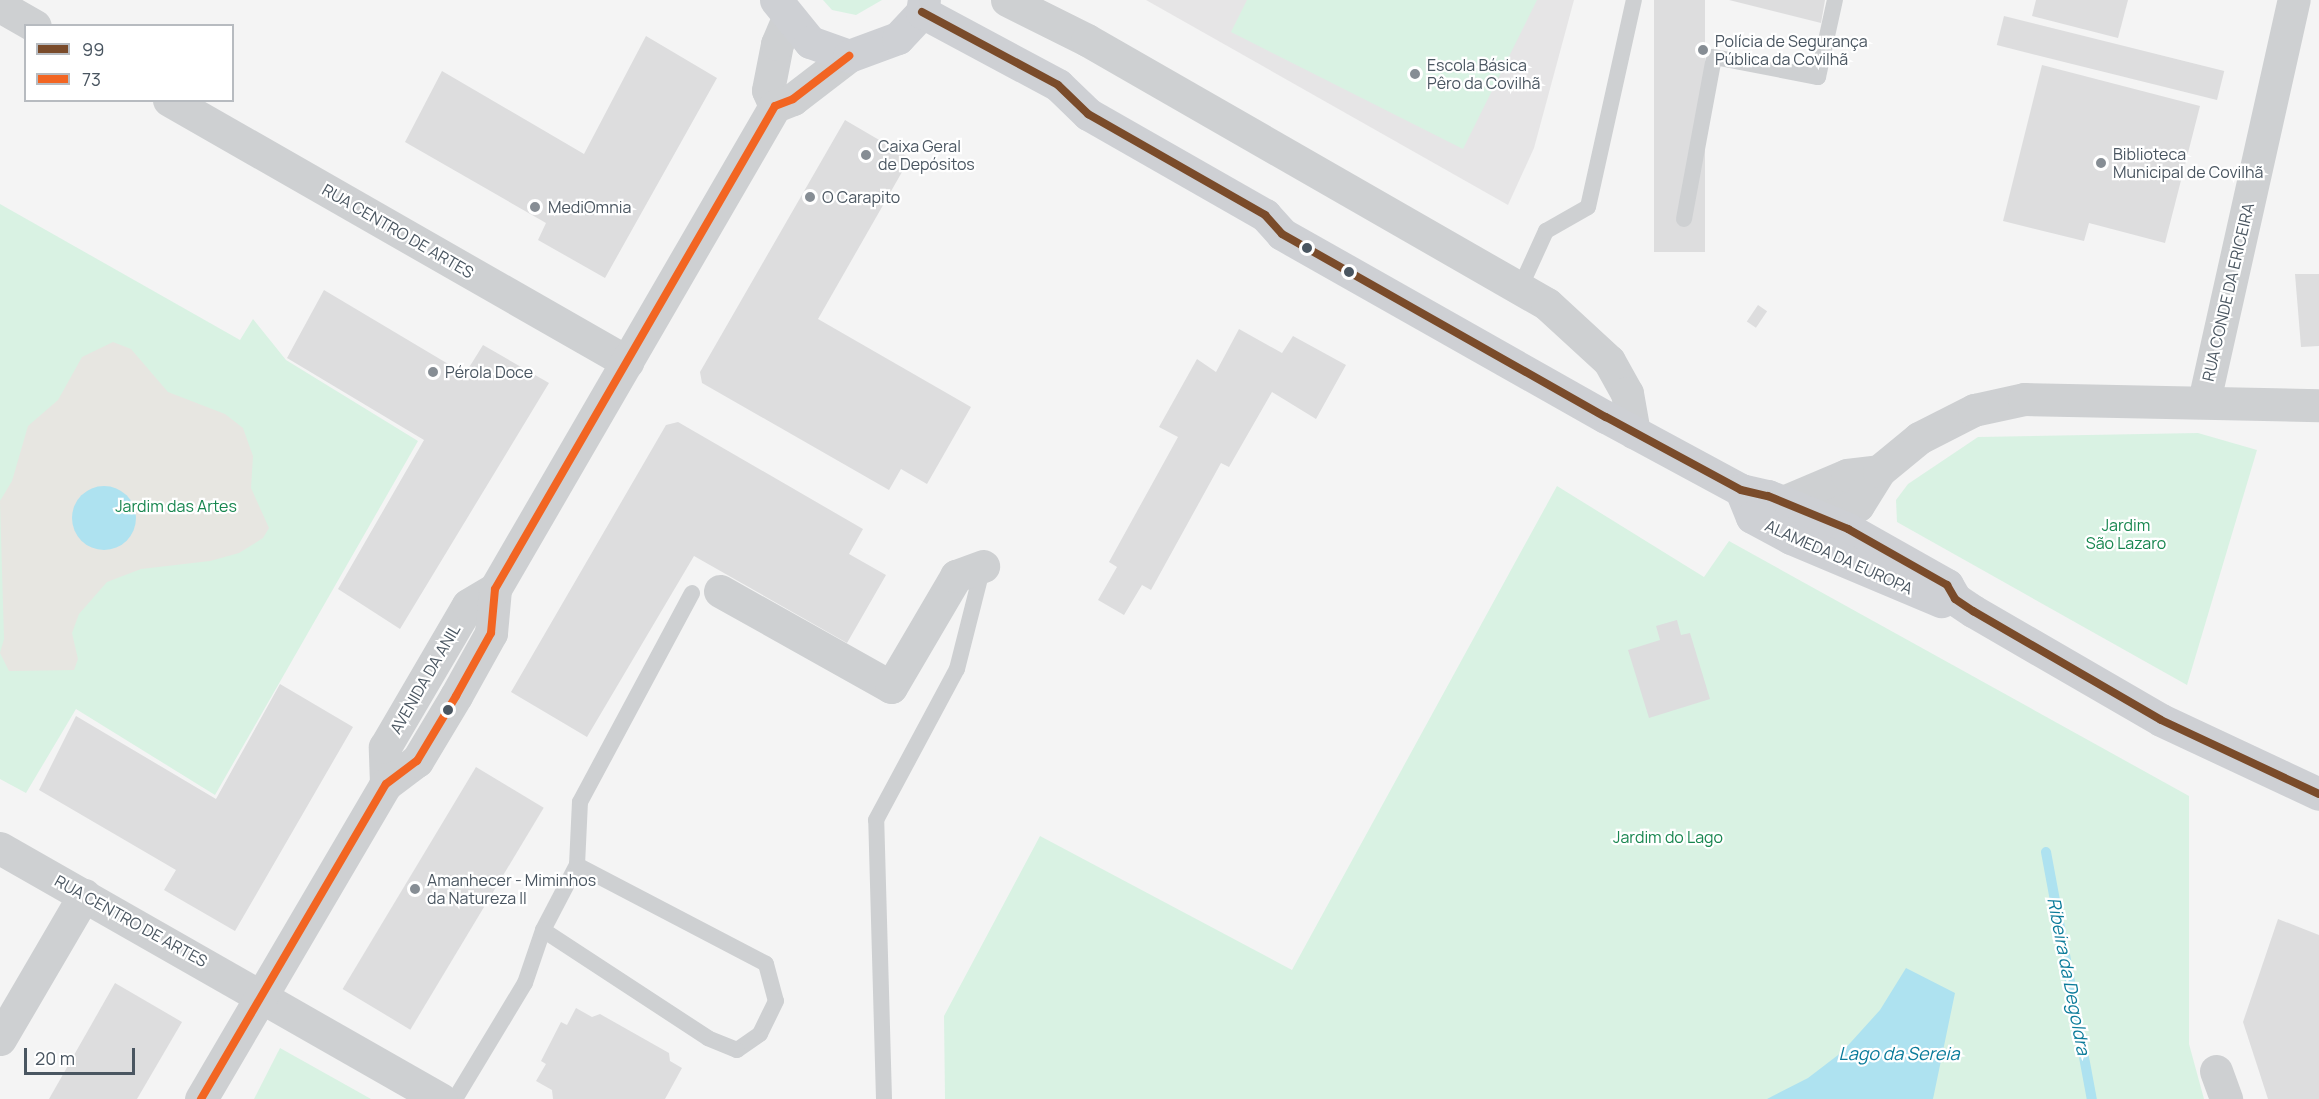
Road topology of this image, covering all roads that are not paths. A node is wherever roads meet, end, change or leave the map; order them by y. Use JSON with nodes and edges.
{"nodes":[{"id":1,"x":1007,"y":0,"type":"edge"},
{"id":2,"x":1634,"y":0,"type":"edge"},
{"id":3,"x":1835,"y":0,"type":"edge"},
{"id":4,"x":2294,"y":0,"type":"edge"},
{"id":5,"x":0,"y":6,"type":"edge"},
{"id":6,"x":923,"y":6,"type":"edge"},
{"id":7,"x":782,"y":10,"type":"edge"},
{"id":8,"x":32,"y":24,"type":"edge"},
{"id":9,"x":849,"y":56,"type":"junction"},
{"id":10,"x":172,"y":102,"type":"edge"},
{"id":11,"x":775,"y":106,"type":"junction"},
{"id":12,"x":1684,"y":219,"type":"dead end"},
{"id":13,"x":1520,"y":288,"type":"junction"},
{"id":14,"x":627,"y":362,"type":"junction"},
{"id":15,"x":2204,"y":401,"type":"junction"},
{"id":16,"x":2319,"y":405,"type":"edge"},
{"id":17,"x":1634,"y":432,"type":"junction"},
{"id":18,"x":1879,"y":471,"type":"junction"},
{"id":19,"x":1741,"y":490,"type":"junction"},
{"id":20,"x":1783,"y":502,"type":"junction"},
{"id":21,"x":1823,"y":518,"type":"junction"},
{"id":22,"x":1871,"y":541,"type":"junction"},
{"id":23,"x":983,"y":566,"type":"joint"},
{"id":24,"x":706,"y":592,"type":"joint"},
{"id":25,"x":1955,"y":599,"type":"junction"},
{"id":26,"x":2319,"y":794,"type":"edge"},
{"id":27,"x":0,"y":848,"type":"edge"},
{"id":28,"x":577,"y":865,"type":"junction"},
{"id":29,"x":84,"y":895,"type":"junction"},
{"id":30,"x":543,"y":930,"type":"junction"},
{"id":31,"x":262,"y":994,"type":"junction"},
{"id":32,"x":0,"y":1040,"type":"edge"},
{"id":33,"x":201,"y":1099,"type":"edge"},
{"id":34,"x":440,"y":1099,"type":"edge"},
{"id":35,"x":455,"y":1099,"type":"edge"},
{"id":36,"x":884,"y":1099,"type":"edge"}],
"edges":[{"from":1,"to":13,"type":"street"},
{"from":2,"to":13,"type":"lane"},
{"from":3,"to":12,"type":"lane"},
{"from":4,"to":15,"type":"street","name":"RUA CONDE DA ERICEIRA"},
{"from":5,"to":8,"type":"street"},
{"from":6,"to":9,"type":"main road"},
{"from":6,"to":17,"type":"main road","name":"ALAMEDA DA EUROPA"},
{"from":7,"to":9,"type":"main road"},
{"from":7,"to":11,"type":"street"},
{"from":9,"to":11,"type":"street","name":"AVENIDA DA ANIL"},
{"from":10,"to":14,"type":"street","name":"RUA CENTRO DE ARTES"},
{"from":11,"to":14,"type":"street","name":"AVENIDA DA ANIL"},
{"from":13,"to":17,"type":"street"},
{"from":14,"to":31,"type":"street","name":"AVENIDA DA ANIL"},
{"from":15,"to":16,"type":"street","name":"RUA CONDE DA ERICEIRA"},
{"from":15,"to":18,"type":"street"},
{"from":17,"to":19,"type":"main road","name":"ALAMEDA DA EUROPA"},
{"from":18,"to":20,"type":"street"},
{"from":18,"to":21,"type":"street"},
{"from":18,"to":22,"type":"street"},
{"from":19,"to":20,"type":"main road","name":"ALAMEDA DA EUROPA"},
{"from":19,"to":25,"type":"main road","name":"ALAMEDA DA EUROPA"},
{"from":20,"to":21,"type":"main road","name":"ALAMEDA DA EUROPA"},
{"from":21,"to":22,"type":"main road","name":"ALAMEDA DA EUROPA"},
{"from":22,"to":25,"type":"main road","name":"ALAMEDA DA EUROPA"},
{"from":23,"to":24,"type":"street"},
{"from":23,"to":36,"type":"lane"},
{"from":24,"to":28,"type":"lane"},
{"from":25,"to":26,"type":"main road","name":"ALAMEDA DA EUROPA"},
{"from":27,"to":29,"type":"street","name":"RUA CENTRO DE ARTES"},
{"from":28,"to":30,"type":"lane"},
{"from":28,"to":30,"type":"lane"},
{"from":29,"to":31,"type":"street","name":"RUA CENTRO DE ARTES"},
{"from":29,"to":32,"type":"street"},
{"from":30,"to":35,"type":"lane"},
{"from":31,"to":33,"type":"street","name":"AVENIDA DA ANIL"},
{"from":31,"to":34,"type":"street","name":"RUA CENTRO DE ARTES"}]}
